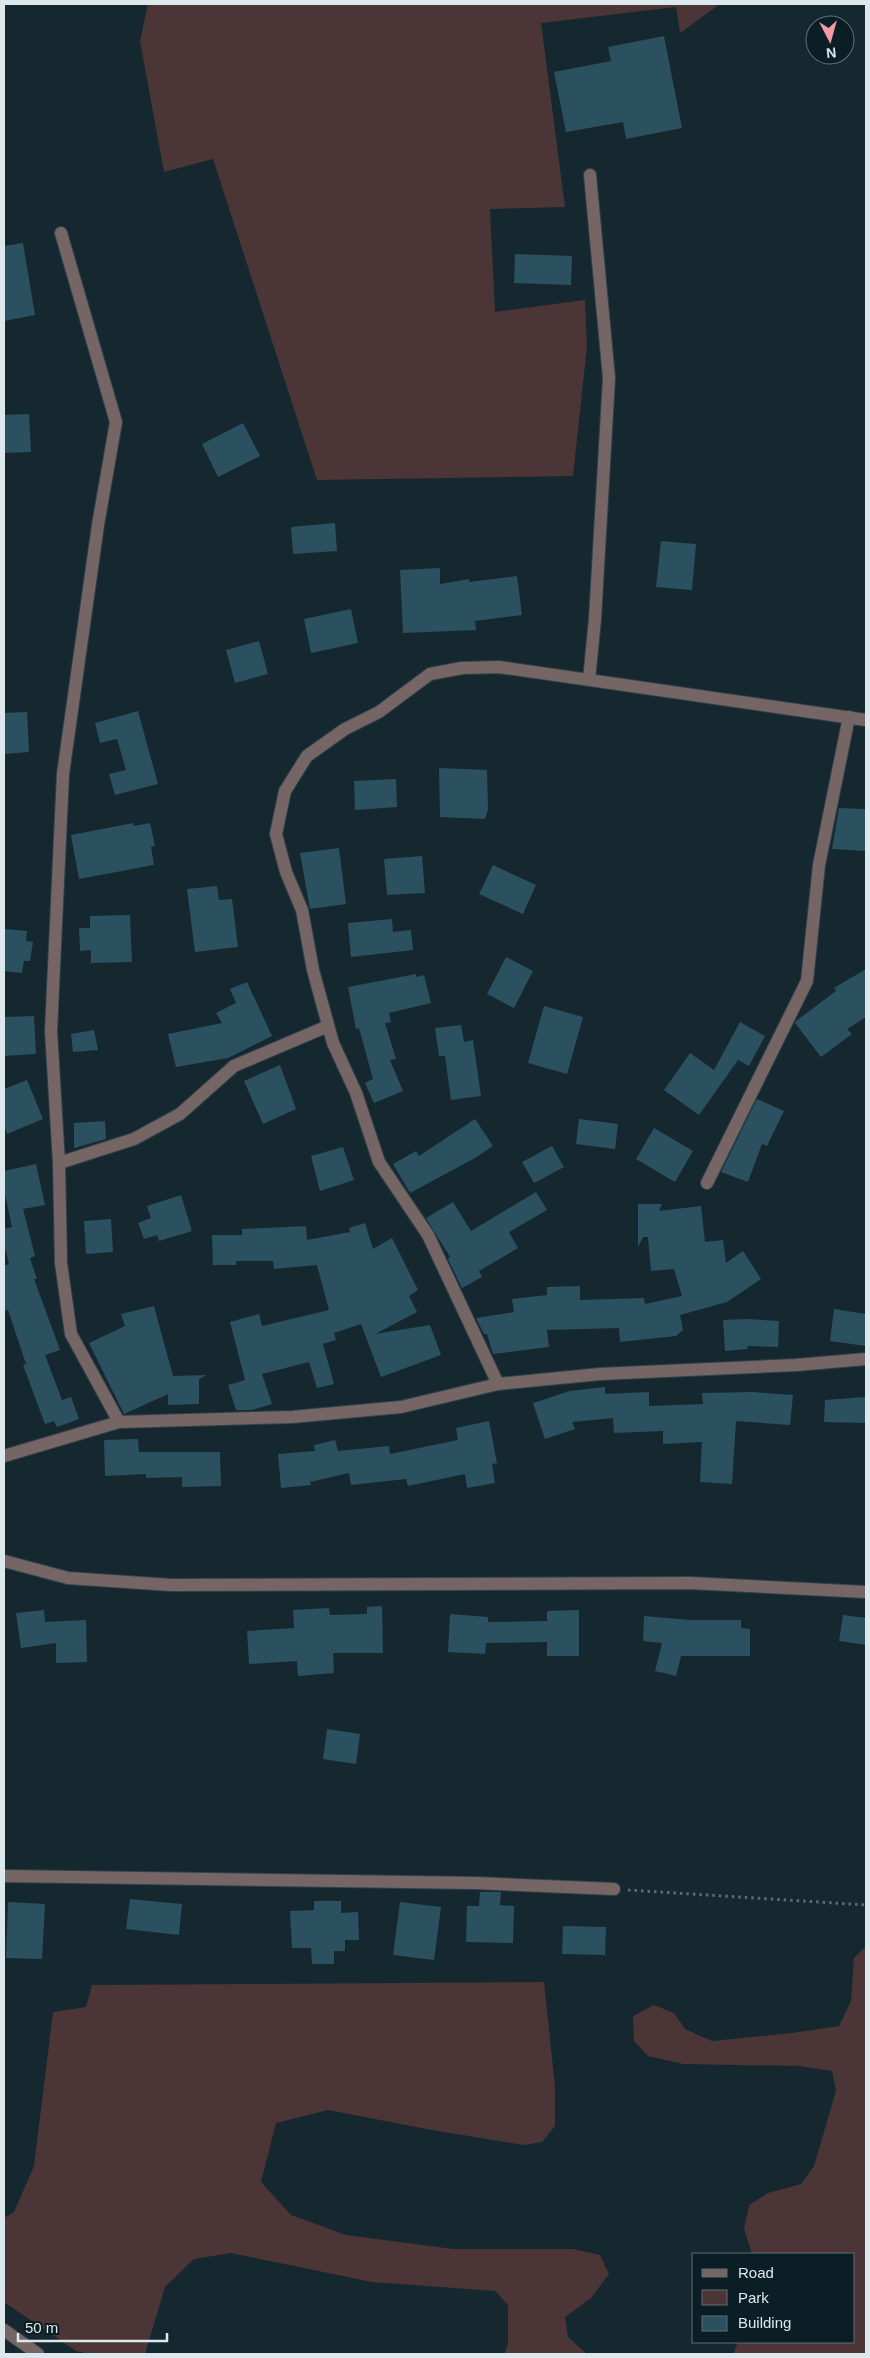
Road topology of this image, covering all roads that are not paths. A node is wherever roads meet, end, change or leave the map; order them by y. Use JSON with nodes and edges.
{"nodes":[{"id":1,"x":590,"y":176,"type":"dead end"},
{"id":2,"x":61,"y":233,"type":"dead end"},
{"id":3,"x":589,"y":680,"type":"junction"},
{"id":4,"x":849,"y":717,"type":"junction"},
{"id":5,"x":866,"y":720,"type":"edge"},
{"id":6,"x":328,"y":1026,"type":"junction"},
{"id":7,"x":59,"y":1163,"type":"junction"},
{"id":8,"x":707,"y":1183,"type":"dead end"},
{"id":9,"x":866,"y":1359,"type":"edge"},
{"id":10,"x":498,"y":1384,"type":"junction"},
{"id":11,"x":119,"y":1422,"type":"junction"},
{"id":12,"x":4,"y":1456,"type":"edge"},
{"id":13,"x":4,"y":1561,"type":"edge"},
{"id":14,"x":866,"y":1592,"type":"edge"},
{"id":15,"x":4,"y":1876,"type":"edge"},
{"id":16,"x":614,"y":1889,"type":"road end"},
{"id":17,"x":4,"y":2330,"type":"edge"},
{"id":18,"x":38,"y":2354,"type":"edge"}],
"edges":[{"from":1,"to":3,"type":"street"},
{"from":2,"to":7,"type":"street"},
{"from":3,"to":4,"type":"street"},
{"from":3,"to":6,"type":"street"},
{"from":4,"to":5,"type":"street"},
{"from":4,"to":8,"type":"street"},
{"from":6,"to":7,"type":"street"},
{"from":6,"to":10,"type":"street"},
{"from":7,"to":11,"type":"street"},
{"from":9,"to":10,"type":"street"},
{"from":10,"to":11,"type":"street"},
{"from":11,"to":12,"type":"street"},
{"from":13,"to":14,"type":"street"},
{"from":15,"to":16,"type":"street"},
{"from":17,"to":18,"type":"street"}]}
